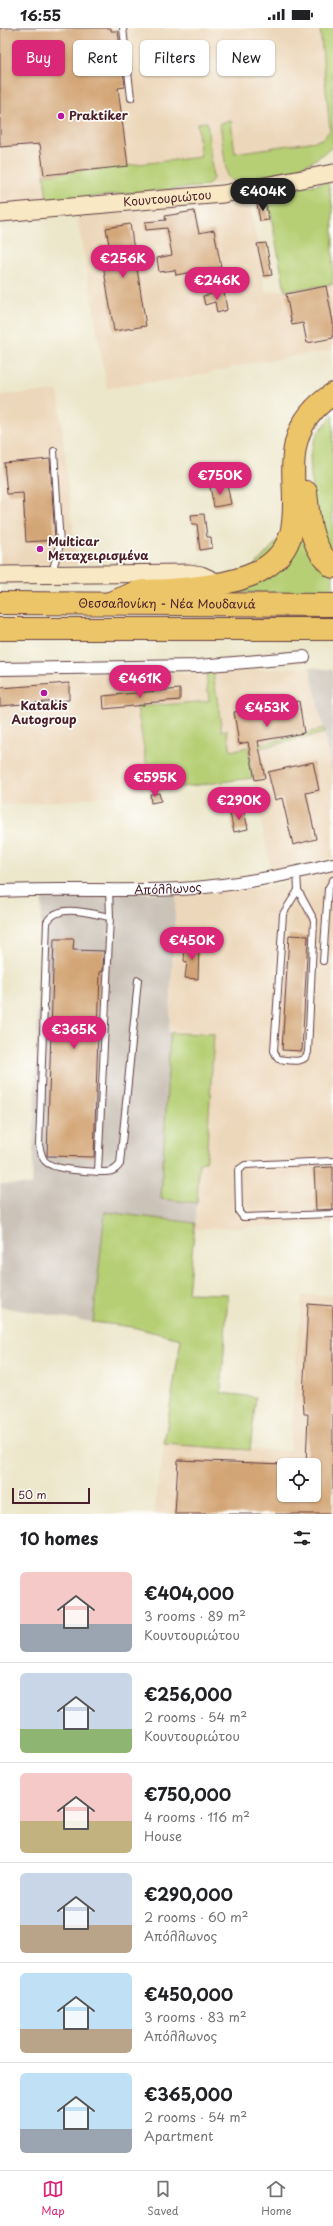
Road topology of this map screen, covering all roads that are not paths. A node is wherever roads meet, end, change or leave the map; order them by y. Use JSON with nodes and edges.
{"nodes":[{"id":1,"x":123,"y":28,"type":"edge"},
{"id":2,"x":131,"y":98,"type":"dead end"},
{"id":3,"x":330,"y":170,"type":"edge"},
{"id":4,"x":0,"y":213,"type":"edge"},
{"id":5,"x":333,"y":394,"type":"edge"},
{"id":6,"x":333,"y":409,"type":"edge"},
{"id":7,"x":54,"y":451,"type":"dead end"},
{"id":8,"x":333,"y":567,"type":"edge"},
{"id":9,"x":56,"y":574,"type":"junction"},
{"id":10,"x":0,"y":575,"type":"edge"},
{"id":11,"x":219,"y":583,"type":"junction"},
{"id":12,"x":0,"y":603,"type":"edge"},
{"id":13,"x":110,"y":603,"type":"junction"},
{"id":14,"x":333,"y":605,"type":"edge"},
{"id":15,"x":0,"y":629,"type":"edge"},
{"id":16,"x":333,"y":629,"type":"edge"},
{"id":17,"x":304,"y":657,"type":"dead end"},
{"id":18,"x":0,"y":669,"type":"edge"},
{"id":19,"x":333,"y":864,"type":"edge"},
{"id":20,"x":297,"y":871,"type":"junction"},
{"id":21,"x":333,"y":880,"type":"edge"},
{"id":22,"x":109,"y":889,"type":"junction"},
{"id":23,"x":298,"y":890,"type":"junction"},
{"id":24,"x":0,"y":891,"type":"edge"},
{"id":25,"x":110,"y":917,"type":"junction"},
{"id":26,"x":323,"y":961,"type":"dead end"},
{"id":27,"x":138,"y":980,"type":"dead end"},
{"id":28,"x":333,"y":1161,"type":"edge"},
{"id":29,"x":98,"y":1172,"type":"junction"},
{"id":30,"x":333,"y":1214,"type":"edge"}],
"edges":[{"from":1,"to":2,"type":"lane"},
{"from":3,"to":4,"type":"street","name":"Κουντουριώτου"},
{"from":5,"to":11,"type":"highway"},
{"from":6,"to":8,"type":"highway"},
{"from":7,"to":9,"type":"lane"},
{"from":9,"to":10,"type":"street"},
{"from":9,"to":11,"type":"street"},
{"from":11,"to":13,"type":"highway"},
{"from":12,"to":13,"type":"highway","name":"Θεσσαλονίκη - Νέα Μουδανιά"},
{"from":13,"to":14,"type":"highway","name":"Θεσσαλονίκη - Νέα Μουδανιά"},
{"from":15,"to":16,"type":"highway","name":"Θεσσαλονίκη - Νέα Μουδανιά"},
{"from":17,"to":18,"type":"street"},
{"from":19,"to":20,"type":"street","name":"Απόλλωνος"},
{"from":20,"to":22,"type":"street","name":"Απόλλωνος"},
{"from":20,"to":23,"type":"lane"},
{"from":21,"to":26,"type":"lane"},
{"from":22,"to":24,"type":"street","name":"Απόλλωνος"},
{"from":22,"to":25,"type":"lane"},
{"from":23,"to":23,"type":"lane"},
{"from":25,"to":29,"type":"lane"},
{"from":25,"to":29,"type":"lane"},
{"from":27,"to":29,"type":"lane"},
{"from":28,"to":30,"type":"lane"}]}
